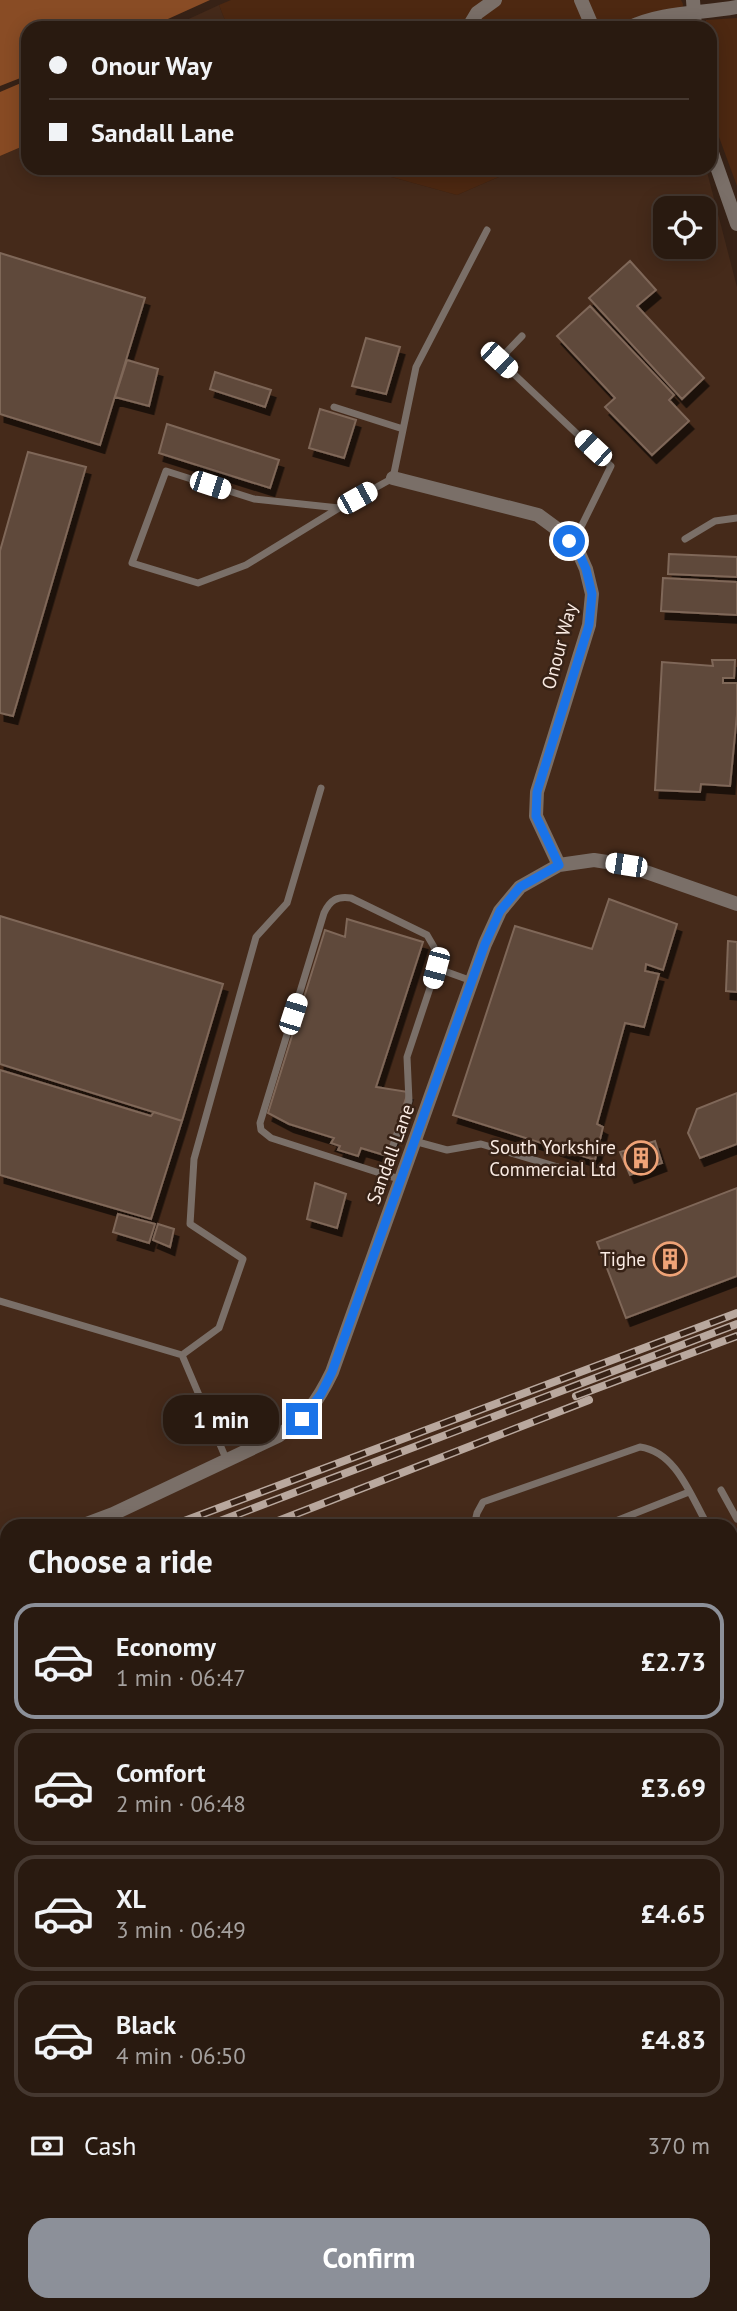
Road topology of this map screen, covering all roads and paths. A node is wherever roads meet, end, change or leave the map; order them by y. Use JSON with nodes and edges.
{"nodes":[{"id":1,"x":495,"y":0,"type":"edge"},
{"id":2,"x":580,"y":0,"type":"edge"},
{"id":3,"x":694,"y":6,"type":"edge"},
{"id":4,"x":737,"y":7,"type":"edge"},
{"id":5,"x":472,"y":21,"type":"edge"},
{"id":6,"x":590,"y":21,"type":"edge"},
{"id":7,"x":650,"y":21,"type":"edge"},
{"id":8,"x":717,"y":166,"type":"edge"},
{"id":9,"x":736,"y":216,"type":"edge"},
{"id":10,"x":487,"y":230,"type":"dead end"},
{"id":11,"x":522,"y":335,"type":"dead end"},
{"id":12,"x":334,"y":407,"type":"dead end"},
{"id":13,"x":403,"y":429,"type":"junction"},
{"id":14,"x":393,"y":478,"type":"junction"},
{"id":15,"x":339,"y":508,"type":"junction"},
{"id":16,"x":737,"y":518,"type":"edge"},
{"id":17,"x":685,"y":539,"type":"dead end"},
{"id":18,"x":569,"y":541,"type":"junction"},
{"id":19,"x":321,"y":788,"type":"dead end"},
{"id":20,"x":559,"y":865,"type":"junction"},
{"id":21,"x":737,"y":904,"type":"edge"},
{"id":22,"x":436,"y":968,"type":"junction"},
{"id":23,"x":472,"y":981,"type":"junction"},
{"id":24,"x":414,"y":1141,"type":"junction"},
{"id":25,"x":578,"y":1173,"type":"dead end"},
{"id":26,"x":383,"y":1174,"type":"junction"},
{"id":27,"x":401,"y":1180,"type":"junction"},
{"id":28,"x":0,"y":1301,"type":"edge"},
{"id":29,"x":182,"y":1355,"type":"junction"},
{"id":30,"x":227,"y":1462,"type":"junction"},
{"id":31,"x":721,"y":1490,"type":"dead end"},
{"id":32,"x":689,"y":1492,"type":"junction"},
{"id":33,"x":100,"y":1519,"type":"edge"},
{"id":34,"x":476,"y":1519,"type":"edge"},
{"id":35,"x":621,"y":1519,"type":"edge"},
{"id":36,"x":704,"y":1519,"type":"edge"},
{"id":37,"x":737,"y":1519,"type":"edge"}],
"edges":[{"from":1,"to":5,"type":"street"},
{"from":2,"to":6,"type":"street"},
{"from":3,"to":4,"type":"street"},
{"from":3,"to":7,"type":"street"},
{"from":8,"to":9,"type":"street"},
{"from":10,"to":13,"type":"lane"},
{"from":11,"to":18,"type":"lane"},
{"from":12,"to":13,"type":"lane"},
{"from":13,"to":14,"type":"lane"},
{"from":14,"to":15,"type":"lane"},
{"from":14,"to":18,"type":"street","name":"Onour Way"},
{"from":15,"to":15,"type":"lane"},
{"from":16,"to":17,"type":"lane"},
{"from":18,"to":20,"type":"street","name":"Onour Way"},
{"from":19,"to":29,"type":"lane"},
{"from":20,"to":21,"type":"street","name":"Sandall Lane"},
{"from":20,"to":23,"type":"street","name":"Sandall Lane"},
{"from":22,"to":23,"type":"lane"},
{"from":22,"to":26,"type":"lane"},
{"from":22,"to":26,"type":"lane"},
{"from":23,"to":24,"type":"street","name":"Sandall Lane"},
{"from":24,"to":25,"type":"lane"},
{"from":24,"to":27,"type":"street","name":"Sandall Lane"},
{"from":26,"to":27,"type":"lane"},
{"from":27,"to":30,"type":"street","name":"Sandall Lane"},
{"from":28,"to":29,"type":"lane"},
{"from":29,"to":30,"type":"lane"},
{"from":30,"to":33,"type":"street","name":"Sandall Lane"},
{"from":31,"to":37,"type":"lane"},
{"from":32,"to":34,"type":"lane"},
{"from":32,"to":35,"type":"lane"},
{"from":32,"to":36,"type":"lane"}]}
